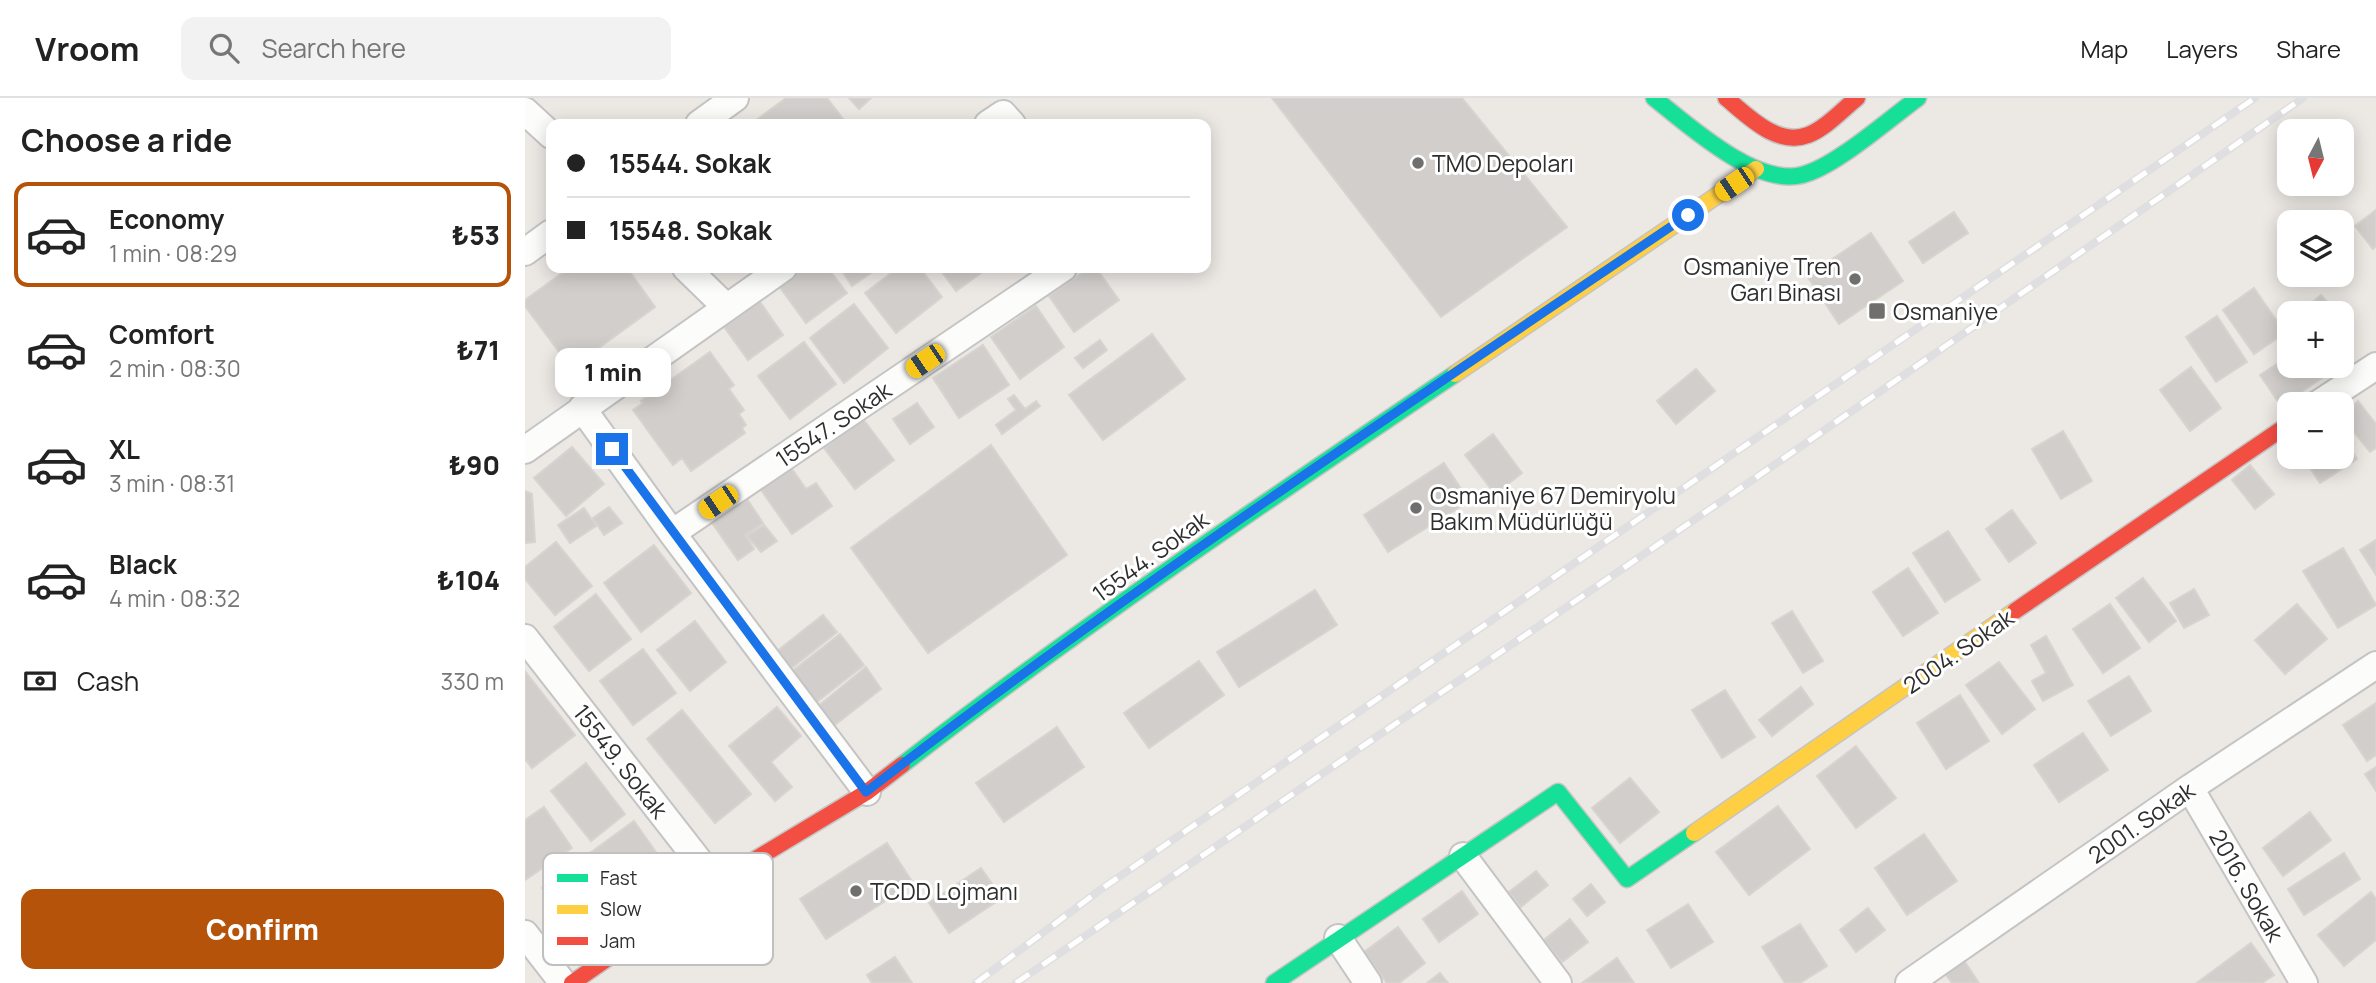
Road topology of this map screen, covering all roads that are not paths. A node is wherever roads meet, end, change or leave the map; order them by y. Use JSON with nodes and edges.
{"nodes":[{"id":1,"x":735,"y":98,"type":"edge"},
{"id":2,"x":1654,"y":98,"type":"edge"},
{"id":3,"x":1725,"y":98,"type":"edge"},
{"id":4,"x":1857,"y":98,"type":"edge"},
{"id":5,"x":1919,"y":98,"type":"edge"},
{"id":6,"x":525,"y":111,"type":"edge"},
{"id":7,"x":706,"y":119,"type":"edge"},
{"id":8,"x":546,"y":130,"type":"edge"},
{"id":9,"x":1756,"y":169,"type":"junction"},
{"id":10,"x":546,"y":237,"type":"edge"},
{"id":11,"x":525,"y":252,"type":"edge"},
{"id":12,"x":691,"y":273,"type":"edge"},
{"id":13,"x":776,"y":273,"type":"edge"},
{"id":14,"x":1056,"y":273,"type":"edge"},
{"id":15,"x":726,"y":307,"type":"junction"},
{"id":16,"x":2376,"y":366,"type":"edge"},
{"id":17,"x":2336,"y":392,"type":"edge"},
{"id":18,"x":582,"y":408,"type":"junction"},
{"id":19,"x":2277,"y":432,"type":"edge"},
{"id":20,"x":525,"y":450,"type":"edge"},
{"id":21,"x":672,"y":533,"type":"junction"},
{"id":22,"x":525,"y":638,"type":"edge"},
{"id":23,"x":2376,"y":665,"type":"edge"},
{"id":24,"x":2190,"y":788,"type":"junction"},
{"id":25,"x":866,"y":792,"type":"junction"},
{"id":26,"x":693,"y":853,"type":"edge"},
{"id":27,"x":765,"y":853,"type":"edge"},
{"id":28,"x":1463,"y":856,"type":"junction"},
{"id":29,"x":525,"y":934,"type":"edge"},
{"id":30,"x":1338,"y":938,"type":"junction"},
{"id":31,"x":543,"y":958,"type":"edge"},
{"id":32,"x":548,"y":965,"type":"edge"},
{"id":33,"x":598,"y":965,"type":"edge"},
{"id":34,"x":562,"y":983,"type":"edge"},
{"id":35,"x":572,"y":983,"type":"edge"},
{"id":36,"x":1274,"y":983,"type":"edge"},
{"id":37,"x":1368,"y":983,"type":"edge"},
{"id":38,"x":1558,"y":983,"type":"edge"},
{"id":39,"x":1909,"y":983,"type":"edge"},
{"id":40,"x":2304,"y":983,"type":"edge"}],
"edges":[{"from":1,"to":7,"type":"street"},
{"from":2,"to":9,"type":"street"},
{"from":3,"to":4,"type":"street"},
{"from":5,"to":9,"type":"street"},
{"from":6,"to":8,"type":"street"},
{"from":9,"to":25,"type":"street","name":"15544. Sokak"},
{"from":10,"to":11,"type":"street"},
{"from":12,"to":15,"type":"street"},
{"from":13,"to":15,"type":"street"},
{"from":14,"to":21,"type":"street","name":"15547. Sokak"},
{"from":15,"to":18,"type":"street"},
{"from":16,"to":17,"type":"street"},
{"from":18,"to":20,"type":"street"},
{"from":18,"to":21,"type":"street"},
{"from":19,"to":28,"type":"street","name":"2004. Sokak"},
{"from":21,"to":25,"type":"street"},
{"from":22,"to":26,"type":"street","name":"15549. Sokak"},
{"from":23,"to":24,"type":"street","name":"2001. Sokak"},
{"from":24,"to":39,"type":"street","name":"2001. Sokak"},
{"from":24,"to":40,"type":"street","name":"2016. Sokak"},
{"from":25,"to":27,"type":"street","name":"15544. Sokak"},
{"from":28,"to":30,"type":"street"},
{"from":28,"to":38,"type":"street"},
{"from":29,"to":31,"type":"street"},
{"from":30,"to":36,"type":"street"},
{"from":30,"to":37,"type":"street"},
{"from":32,"to":34,"type":"street"},
{"from":33,"to":35,"type":"street","name":"15544. Sokak"}]}
